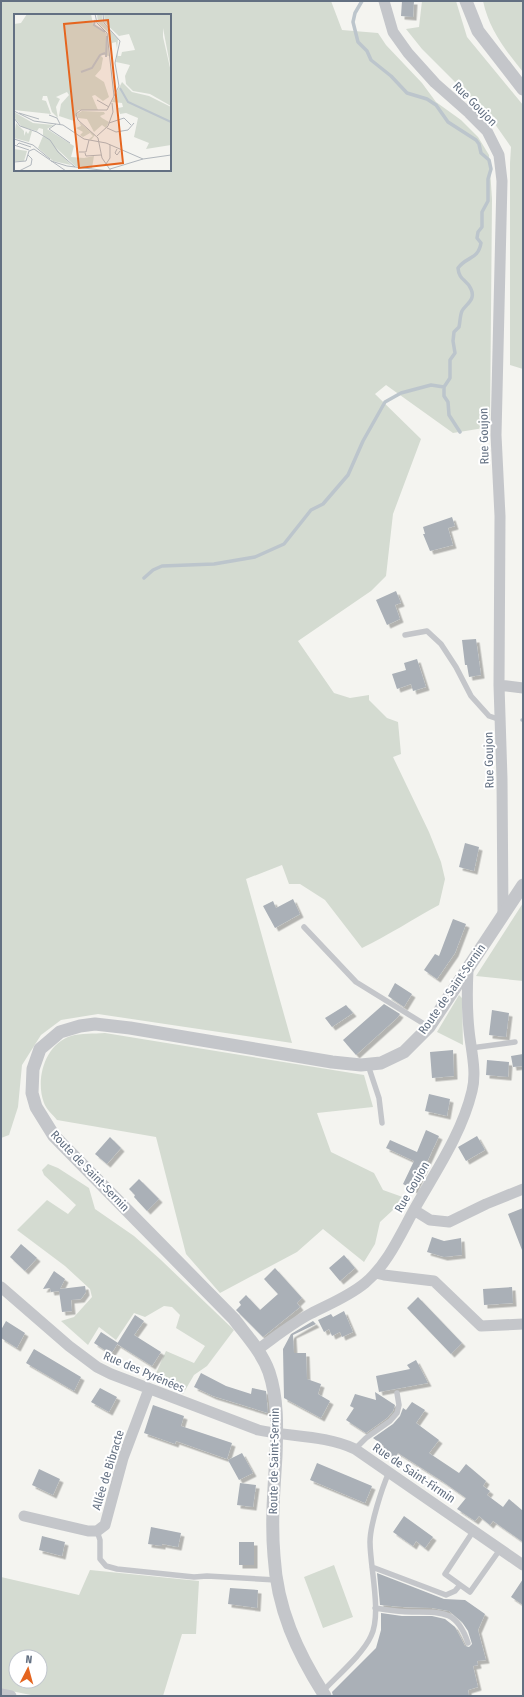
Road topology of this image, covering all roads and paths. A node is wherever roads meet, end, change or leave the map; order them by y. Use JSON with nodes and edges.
{"nodes":[{"id":1,"x":384,"y":1,"type":"edge"},
{"id":2,"x":466,"y":1,"type":"edge"},
{"id":3,"x":523,"y":89,"type":"edge"},
{"id":4,"x":405,"y":635,"type":"dead end"},
{"id":5,"x":499,"y":685,"type":"junction"},
{"id":6,"x":523,"y":688,"type":"edge"},
{"id":7,"x":501,"y":720,"type":"junction"},
{"id":8,"x":523,"y":885,"type":"edge"},
{"id":9,"x":503,"y":914,"type":"junction"},
{"id":10,"x":304,"y":927,"type":"dead end"},
{"id":11,"x":468,"y":970,"type":"junction"},
{"id":12,"x":429,"y":1027,"type":"junction"},
{"id":13,"x":515,"y":1042,"type":"dead end"},
{"id":14,"x":471,"y":1048,"type":"junction"},
{"id":15,"x":368,"y":1064,"type":"junction"},
{"id":16,"x":382,"y":1123,"type":"dead end"},
{"id":17,"x":523,"y":1188,"type":"edge"},
{"id":18,"x":414,"y":1210,"type":"junction"},
{"id":19,"x":376,"y":1273,"type":"junction"},
{"id":20,"x":1,"y":1287,"type":"edge"},
{"id":21,"x":523,"y":1324,"type":"edge"},
{"id":22,"x":257,"y":1350,"type":"junction"},
{"id":23,"x":149,"y":1389,"type":"junction"},
{"id":24,"x":397,"y":1393,"type":"dead end"},
{"id":25,"x":277,"y":1434,"type":"junction"},
{"id":26,"x":355,"y":1449,"type":"junction"},
{"id":27,"x":390,"y":1472,"type":"junction"},
{"id":28,"x":24,"y":1516,"type":"dead end"},
{"id":29,"x":474,"y":1529,"type":"junction"},
{"id":30,"x":97,"y":1531,"type":"junction"},
{"id":31,"x":501,"y":1548,"type":"junction"},
{"id":32,"x":523,"y":1565,"type":"edge"},
{"id":33,"x":372,"y":1567,"type":"junction"},
{"id":34,"x":276,"y":1580,"type":"junction"},
{"id":35,"x":460,"y":1585,"type":"junction"},
{"id":36,"x":375,"y":1608,"type":"junction"},
{"id":37,"x":468,"y":1643,"type":"dead end"},
{"id":38,"x":1,"y":1694,"type":"edge"},
{"id":39,"x":324,"y":1694,"type":"edge"},
{"id":40,"x":11,"y":1696,"type":"edge"}],
"edges":[{"from":1,"to":5,"type":"street","name":"Rue Goujon"},
{"from":2,"to":3,"type":"street"},
{"from":4,"to":7,"type":"lane"},
{"from":5,"to":6,"type":"street"},
{"from":5,"to":7,"type":"street","name":"Rue Goujon"},
{"from":7,"to":9,"type":"street","name":"Rue Goujon"},
{"from":8,"to":9,"type":"street","name":"Route de Saint-Sernin"},
{"from":9,"to":11,"type":"street","name":"Route de Saint-Sernin"},
{"from":10,"to":12,"type":"lane"},
{"from":11,"to":12,"type":"street","name":"Route de Saint-Sernin"},
{"from":11,"to":14,"type":"street","name":"Rue Goujon"},
{"from":12,"to":15,"type":"street","name":"Route de Saint-Sernin"},
{"from":13,"to":14,"type":"lane"},
{"from":14,"to":18,"type":"street","name":"Rue Goujon"},
{"from":15,"to":16,"type":"lane"},
{"from":15,"to":22,"type":"street","name":"Route de Saint-Sernin"},
{"from":17,"to":18,"type":"street"},
{"from":18,"to":19,"type":"street","name":"Rue Goujon"},
{"from":19,"to":21,"type":"street"},
{"from":19,"to":22,"type":"street","name":"Rue Goujon"},
{"from":20,"to":23,"type":"street","name":"Rue des Pyrénées"},
{"from":22,"to":25,"type":"street","name":"Route de Saint-Sernin"},
{"from":23,"to":25,"type":"street","name":"Rue des Pyrénées"},
{"from":23,"to":30,"type":"street","name":"Allée de Bibracte"},
{"from":24,"to":26,"type":"lane"},
{"from":25,"to":26,"type":"street","name":"Rue de Saint-Firmin"},
{"from":25,"to":34,"type":"street","name":"Route de Saint-Sernin"},
{"from":26,"to":27,"type":"street","name":"Rue de Saint-Firmin"},
{"from":27,"to":29,"type":"street","name":"Rue de Saint-Firmin"},
{"from":27,"to":33,"type":"lane"},
{"from":28,"to":30,"type":"street"},
{"from":29,"to":31,"type":"street","name":"Rue de Saint-Firmin"},
{"from":29,"to":35,"type":"lane"},
{"from":30,"to":34,"type":"lane"},
{"from":31,"to":32,"type":"street","name":"Rue de Saint-Firmin"},
{"from":31,"to":35,"type":"lane"},
{"from":33,"to":35,"type":"lane"},
{"from":33,"to":36,"type":"lane"},
{"from":34,"to":39,"type":"street","name":"Route de Saint-Sernin"},
{"from":36,"to":37,"type":"lane"},
{"from":36,"to":39,"type":"lane"},
{"from":38,"to":40,"type":"street"}]}
